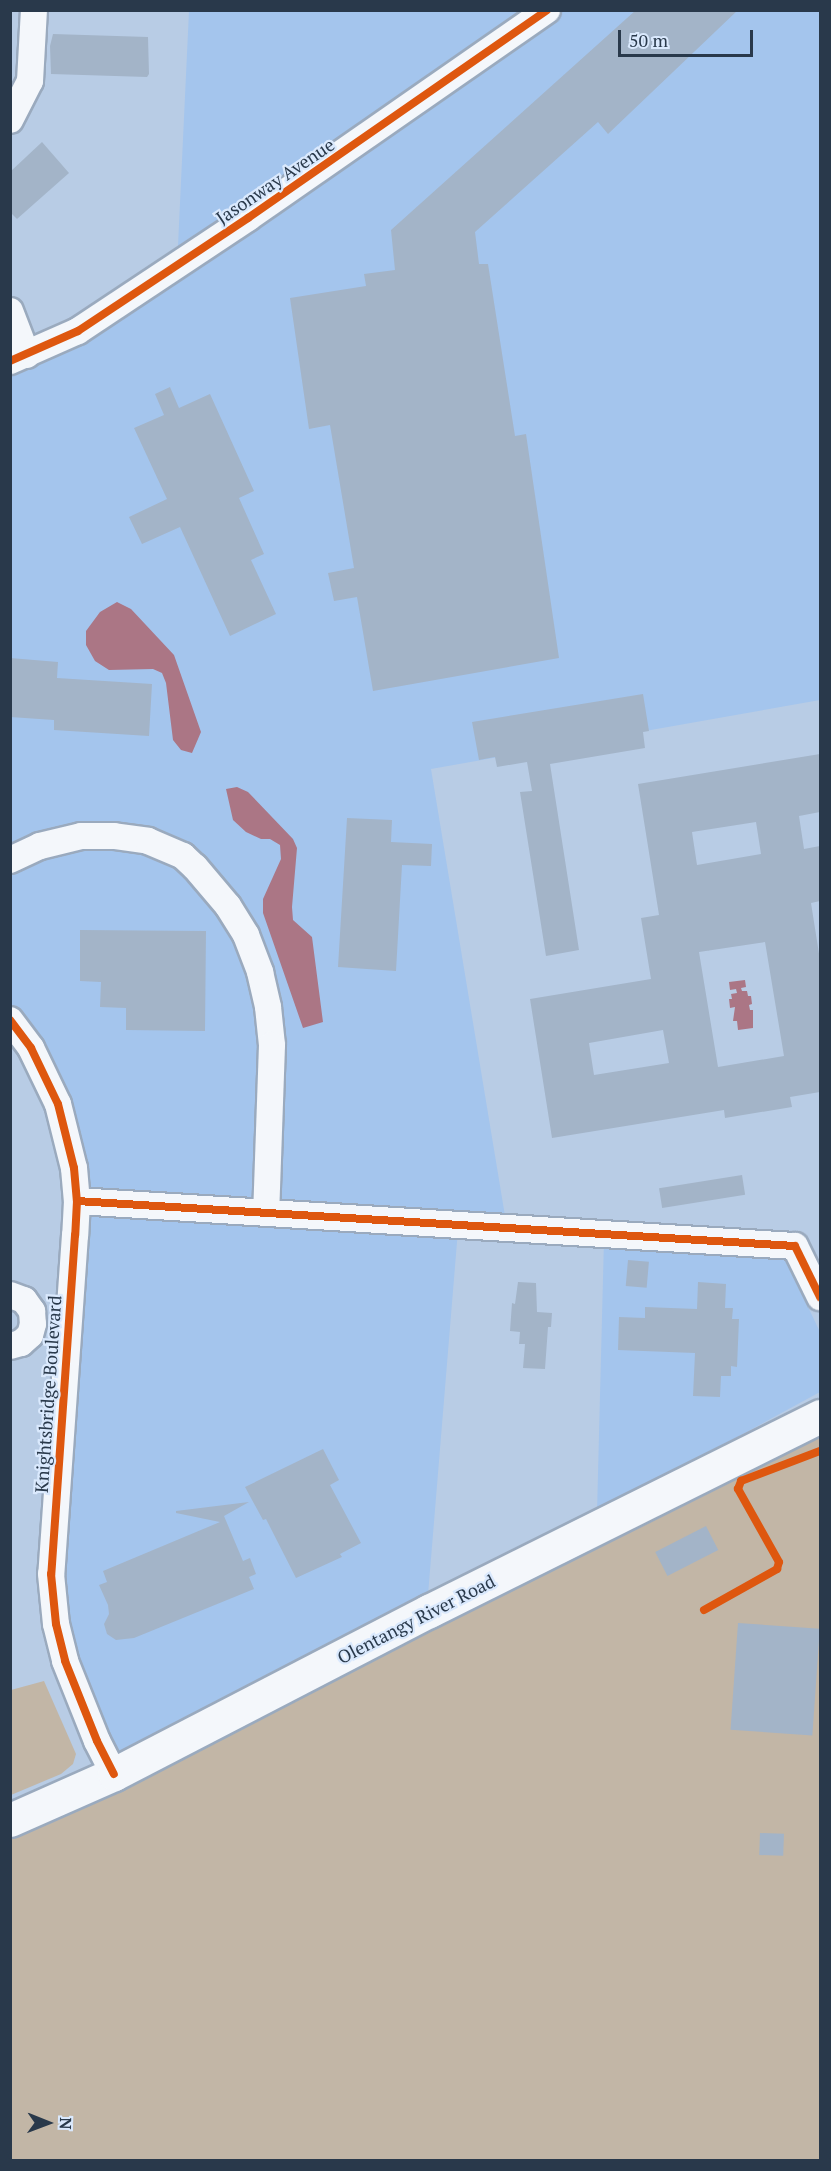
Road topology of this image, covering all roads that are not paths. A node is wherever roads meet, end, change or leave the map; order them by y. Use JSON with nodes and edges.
{"nodes":[{"id":1,"x":34,"y":10,"type":"edge"},
{"id":2,"x":548,"y":10,"type":"edge"},
{"id":3,"x":10,"y":120,"type":"edge"},
{"id":4,"x":10,"y":311,"type":"edge"},
{"id":5,"x":19,"y":358,"type":"edge"},
{"id":6,"x":10,"y":860,"type":"edge"},
{"id":7,"x":10,"y":1020,"type":"edge"},
{"id":8,"x":77,"y":1201,"type":"junction"},
{"id":9,"x":266,"y":1213,"type":"junction"},
{"id":10,"x":10,"y":1295,"type":"edge"},
{"id":11,"x":820,"y":1297,"type":"edge"},
{"id":12,"x":10,"y":1346,"type":"edge"},
{"id":13,"x":820,"y":1416,"type":"edge"},
{"id":14,"x":114,"y":1774,"type":"junction"},
{"id":15,"x":10,"y":1820,"type":"edge"}],
"edges":[{"from":1,"to":3,"type":"street"},
{"from":2,"to":5,"type":"street","name":"Jasonway Avenue"},
{"from":4,"to":5,"type":"street"},
{"from":6,"to":9,"type":"street"},
{"from":7,"to":8,"type":"street","name":"Knightsbridge Boulevard"},
{"from":8,"to":9,"type":"street"},
{"from":8,"to":14,"type":"street","name":"Knightsbridge Boulevard"},
{"from":9,"to":11,"type":"street"},
{"from":10,"to":12,"type":"street"},
{"from":13,"to":14,"type":"main road","name":"Olentangy River Road"},
{"from":14,"to":15,"type":"main road","name":"Olentangy River Road"}]}
